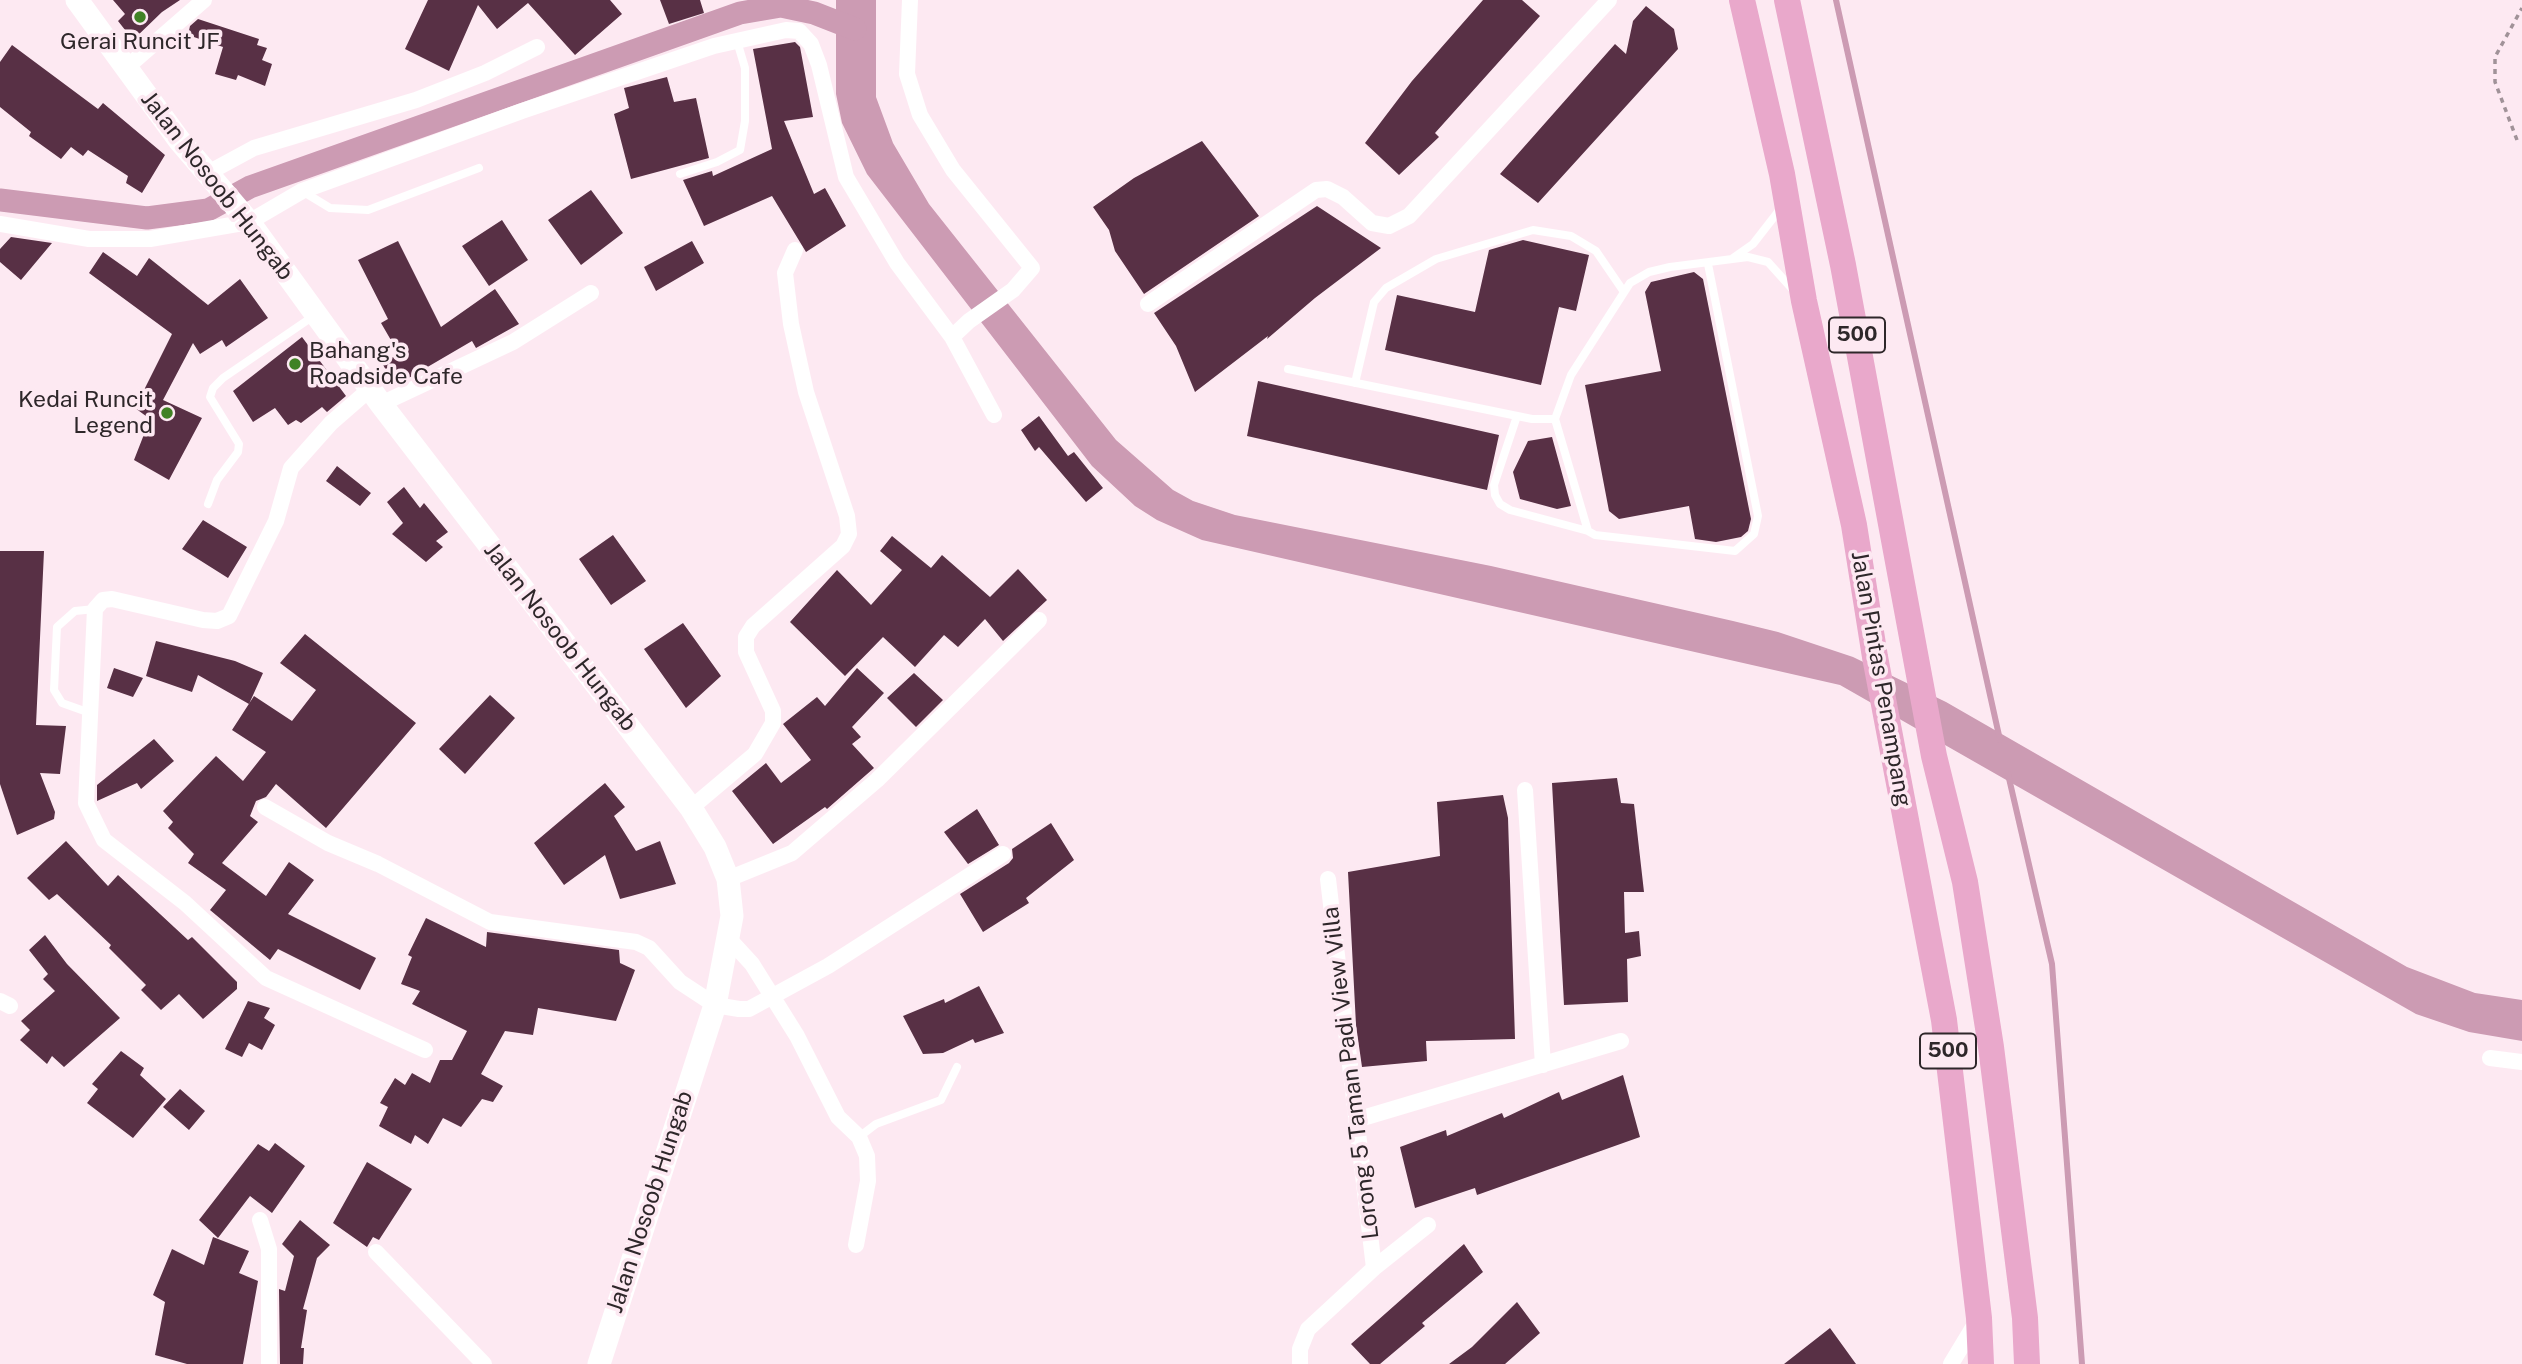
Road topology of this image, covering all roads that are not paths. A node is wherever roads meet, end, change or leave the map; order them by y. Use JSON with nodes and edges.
{"nodes":[{"id":1,"x":77,"y":0,"type":"edge"},
{"id":2,"x":204,"y":0,"type":"edge"},
{"id":3,"x":909,"y":0,"type":"edge"},
{"id":4,"x":1609,"y":0,"type":"edge"},
{"id":5,"x":1742,"y":0,"type":"edge"},
{"id":6,"x":1787,"y":0,"type":"edge"},
{"id":7,"x":737,"y":41,"type":"junction"},
{"id":8,"x":537,"y":47,"type":"dead end"},
{"id":9,"x":127,"y":68,"type":"junction"},
{"id":10,"x":479,"y":168,"type":"dead end"},
{"id":11,"x":680,"y":174,"type":"dead end"},
{"id":12,"x":1783,"y":174,"type":"junction"},
{"id":13,"x":209,"y":177,"type":"junction"},
{"id":14,"x":302,"y":191,"type":"junction"},
{"id":15,"x":242,"y":215,"type":"junction"},
{"id":16,"x":0,"y":224,"type":"edge"},
{"id":17,"x":795,"y":250,"type":"dead end"},
{"id":18,"x":1730,"y":260,"type":"junction"},
{"id":19,"x":1708,"y":264,"type":"junction"},
{"id":20,"x":1624,"y":292,"type":"junction"},
{"id":21,"x":591,"y":293,"type":"dead end"},
{"id":22,"x":1804,"y":301,"type":"junction"},
{"id":23,"x":1148,"y":304,"type":"dead end"},
{"id":24,"x":315,"y":315,"type":"junction"},
{"id":25,"x":952,"y":337,"type":"junction"},
{"id":26,"x":1288,"y":369,"type":"dead end"},
{"id":27,"x":1355,"y":383,"type":"junction"},
{"id":28,"x":375,"y":397,"type":"junction"},
{"id":29,"x":994,"y":415,"type":"dead end"},
{"id":30,"x":1517,"y":416,"type":"junction"},
{"id":31,"x":1555,"y":419,"type":"junction"},
{"id":32,"x":208,"y":504,"type":"dead end"},
{"id":33,"x":1588,"y":531,"type":"junction"},
{"id":34,"x":95,"y":609,"type":"junction"},
{"id":35,"x":1039,"y":620,"type":"dead end"},
{"id":36,"x":90,"y":713,"type":"junction"},
{"id":37,"x":1525,"y":790,"type":"dead end"},
{"id":38,"x":265,"y":807,"type":"dead end"},
{"id":39,"x":691,"y":808,"type":"junction"},
{"id":40,"x":1003,"y":854,"type":"dead end"},
{"id":41,"x":728,"y":879,"type":"junction"},
{"id":42,"x":1328,"y":879,"type":"dead end"},
{"id":43,"x":729,"y":939,"type":"junction"},
{"id":44,"x":772,"y":995,"type":"junction"},
{"id":45,"x":715,"y":1005,"type":"junction"},
{"id":46,"x":1620,"y":1041,"type":"dead end"},
{"id":47,"x":425,"y":1050,"type":"dead end"},
{"id":48,"x":2490,"y":1058,"type":"dead end"},
{"id":49,"x":2522,"y":1062,"type":"edge"},
{"id":50,"x":1543,"y":1065,"type":"junction"},
{"id":51,"x":957,"y":1067,"type":"dead end"},
{"id":52,"x":1356,"y":1120,"type":"junction"},
{"id":53,"x":859,"y":1137,"type":"junction"},
{"id":54,"x":260,"y":1220,"type":"dead end"},
{"id":55,"x":1428,"y":1225,"type":"dead end"},
{"id":56,"x":856,"y":1245,"type":"dead end"},
{"id":57,"x":376,"y":1252,"type":"dead end"},
{"id":58,"x":1374,"y":1268,"type":"junction"},
{"id":59,"x":1979,"y":1318,"type":"junction"},
{"id":60,"x":1299,"y":1363,"type":"edge"},
{"id":61,"x":269,"y":1364,"type":"edge"},
{"id":62,"x":484,"y":1364,"type":"edge"},
{"id":63,"x":599,"y":1364,"type":"edge"},
{"id":64,"x":1951,"y":1364,"type":"edge"},
{"id":65,"x":1982,"y":1364,"type":"edge"},
{"id":66,"x":2028,"y":1364,"type":"edge"}],
"edges":[{"from":1,"to":9,"type":"main road","name":"Jalan Nosoob Hungab"},
{"from":2,"to":9,"type":"street"},
{"from":3,"to":25,"type":"street"},
{"from":4,"to":23,"type":"street"},
{"from":5,"to":12,"type":"main road","name":"Jalan Pintas Penampang","number":"500"},
{"from":6,"to":66,"type":"main road","name":"Jalan Pintas Penampang","number":"500"},
{"from":7,"to":11,"type":"lane"},
{"from":7,"to":14,"type":"street"},
{"from":7,"to":25,"type":"street"},
{"from":8,"to":13,"type":"street"},
{"from":9,"to":13,"type":"main road","name":"Jalan Nosoob Hungab"},
{"from":10,"to":14,"type":"lane"},
{"from":12,"to":18,"type":"lane"},
{"from":12,"to":22,"type":"main road","name":"Jalan Pintas Penampang","number":"500"},
{"from":13,"to":15,"type":"main road","name":"Jalan Nosoob Hungab"},
{"from":14,"to":15,"type":"street"},
{"from":15,"to":16,"type":"street"},
{"from":15,"to":24,"type":"main road","name":"Jalan Nosoob Hungab"},
{"from":17,"to":39,"type":"street"},
{"from":18,"to":19,"type":"lane"},
{"from":18,"to":22,"type":"lane"},
{"from":19,"to":20,"type":"lane"},
{"from":19,"to":33,"type":"lane"},
{"from":20,"to":27,"type":"lane"},
{"from":20,"to":31,"type":"lane"},
{"from":21,"to":28,"type":"street"},
{"from":22,"to":59,"type":"main road","name":"Jalan Pintas Penampang","number":"500"},
{"from":24,"to":28,"type":"main road","name":"Jalan Nosoob Hungab"},
{"from":24,"to":32,"type":"lane"},
{"from":25,"to":29,"type":"street"},
{"from":26,"to":27,"type":"lane"},
{"from":27,"to":30,"type":"lane"},
{"from":28,"to":34,"type":"street"},
{"from":28,"to":39,"type":"main road","name":"Jalan Nosoob Hungab"},
{"from":30,"to":31,"type":"lane"},
{"from":30,"to":33,"type":"lane"},
{"from":31,"to":33,"type":"lane"},
{"from":34,"to":36,"type":"street"},
{"from":34,"to":36,"type":"lane"},
{"from":35,"to":41,"type":"street"},
{"from":36,"to":47,"type":"street"},
{"from":37,"to":50,"type":"street"},
{"from":38,"to":45,"type":"street"},
{"from":39,"to":41,"type":"main road","name":"Jalan Nosoob Hungab"},
{"from":40,"to":44,"type":"street"},
{"from":41,"to":43,"type":"main road","name":"Jalan Nosoob Hungab"},
{"from":42,"to":52,"type":"street","name":"Lorong 5 Taman Padi View Villa"},
{"from":43,"to":44,"type":"street"},
{"from":43,"to":45,"type":"main road","name":"Jalan Nosoob Hungab"},
{"from":44,"to":45,"type":"street"},
{"from":44,"to":53,"type":"street"},
{"from":45,"to":63,"type":"main road","name":"Jalan Nosoob Hungab"},
{"from":46,"to":50,"type":"street"},
{"from":48,"to":49,"type":"street"},
{"from":50,"to":52,"type":"street"},
{"from":51,"to":53,"type":"lane"},
{"from":52,"to":58,"type":"street","name":"Lorong 5 Taman Padi View Villa"},
{"from":53,"to":56,"type":"street"},
{"from":54,"to":61,"type":"street"},
{"from":55,"to":58,"type":"street"},
{"from":57,"to":62,"type":"street"},
{"from":58,"to":60,"type":"street"},
{"from":59,"to":64,"type":"street"},
{"from":59,"to":65,"type":"main road","name":"Jalan Pintas Penampang","number":"500"}]}
